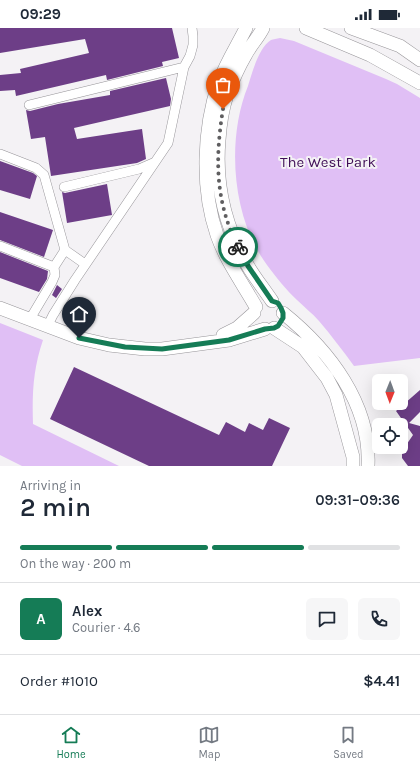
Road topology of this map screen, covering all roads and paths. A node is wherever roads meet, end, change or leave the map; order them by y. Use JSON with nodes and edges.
{"nodes":[{"id":1,"x":192,"y":28,"type":"edge"},
{"id":2,"x":306,"y":28,"type":"edge"},
{"id":3,"x":351,"y":28,"type":"edge"},
{"id":4,"x":265,"y":29,"type":"edge"},
{"id":5,"x":244,"y":30,"type":"edge"},
{"id":6,"x":420,"y":60,"type":"edge"},
{"id":7,"x":184,"y":67,"type":"junction"},
{"id":8,"x":420,"y":83,"type":"edge"},
{"id":9,"x":29,"y":105,"type":"dead end"},
{"id":10,"x":0,"y":154,"type":"edge"},
{"id":11,"x":155,"y":161,"type":"junction"},
{"id":12,"x":64,"y":187,"type":"dead end"},
{"id":13,"x":0,"y":246,"type":"edge"},
{"id":14,"x":65,"y":250,"type":"junction"},
{"id":15,"x":85,"y":264,"type":"junction"},
{"id":16,"x":54,"y":267,"type":"junction"},
{"id":17,"x":272,"y":301,"type":"junction"},
{"id":18,"x":0,"y":308,"type":"edge"},
{"id":19,"x":255,"y":310,"type":"junction"},
{"id":20,"x":283,"y":313,"type":"junction"},
{"id":21,"x":30,"y":319,"type":"junction"},
{"id":22,"x":48,"y":325,"type":"junction"},
{"id":23,"x":270,"y":329,"type":"junction"},
{"id":24,"x":209,"y":343,"type":"junction"},
{"id":25,"x":353,"y":466,"type":"edge"},
{"id":26,"x":368,"y":466,"type":"edge"}],
"edges":[{"from":1,"to":7,"type":"street"},
{"from":2,"to":8,"type":"street"},
{"from":3,"to":6,"type":"street"},
{"from":4,"to":17,"type":"street"},
{"from":5,"to":19,"type":"street"},
{"from":7,"to":9,"type":"street"},
{"from":7,"to":11,"type":"street"},
{"from":10,"to":14,"type":"street"},
{"from":11,"to":12,"type":"street"},
{"from":11,"to":15,"type":"street"},
{"from":13,"to":16,"type":"street"},
{"from":14,"to":15,"type":"street"},
{"from":14,"to":16,"type":"street"},
{"from":15,"to":22,"type":"street"},
{"from":16,"to":21,"type":"street"},
{"from":17,"to":19,"type":"street"},
{"from":17,"to":20,"type":"street"},
{"from":18,"to":21,"type":"street"},
{"from":19,"to":23,"type":"street"},
{"from":19,"to":24,"type":"street"},
{"from":20,"to":23,"type":"street"},
{"from":20,"to":26,"type":"street"},
{"from":21,"to":22,"type":"street"},
{"from":22,"to":24,"type":"street"},
{"from":23,"to":24,"type":"street"},
{"from":23,"to":25,"type":"street"}]}
